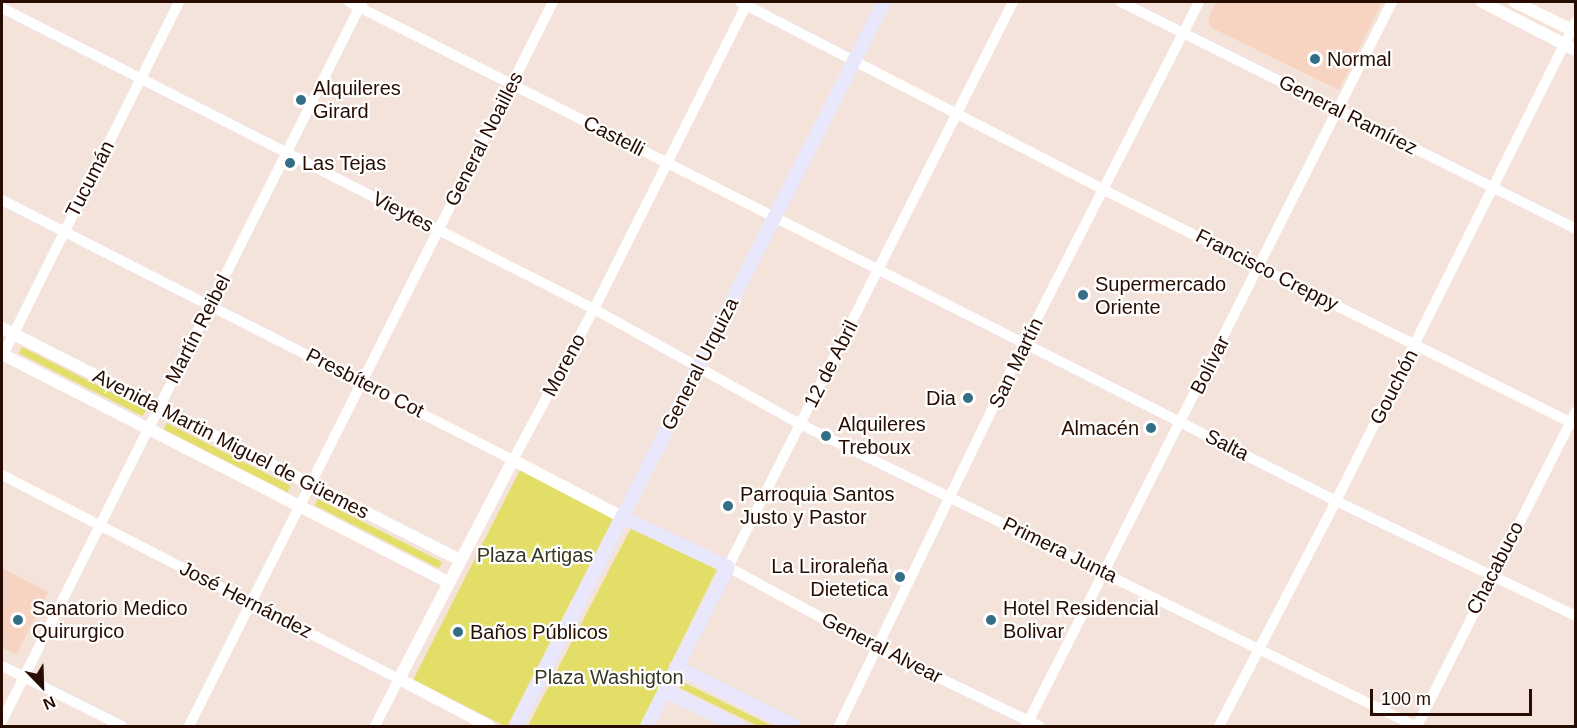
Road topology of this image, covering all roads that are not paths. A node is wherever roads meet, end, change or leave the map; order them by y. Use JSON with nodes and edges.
{"nodes":[{"id":1,"x":179,"y":2,"type":"edge"},
{"id":2,"x":553,"y":2,"type":"edge"},
{"id":3,"x":884,"y":2,"type":"edge"},
{"id":4,"x":1013,"y":2,"type":"edge"},
{"id":5,"x":1121,"y":2,"type":"edge"},
{"id":6,"x":1199,"y":2,"type":"edge"},
{"id":7,"x":1392,"y":2,"type":"edge"},
{"id":8,"x":1482,"y":2,"type":"edge"},
{"id":9,"x":1515,"y":2,"type":"edge"},
{"id":10,"x":357,"y":3,"type":"edge"},
{"id":11,"x":744,"y":3,"type":"edge"},
{"id":12,"x":2,"y":8,"type":"edge"},
{"id":13,"x":1574,"y":27,"type":"edge"},
{"id":14,"x":1183,"y":33,"type":"junction"},
{"id":15,"x":1564,"y":44,"type":"junction"},
{"id":16,"x":1575,"y":50,"type":"edge"},
{"id":17,"x":855,"y":59,"type":"junction"},
{"id":18,"x":141,"y":79,"type":"junction"},
{"id":19,"x":512,"y":84,"type":"junction"},
{"id":20,"x":1338,"y":109,"type":"junction"},
{"id":21,"x":960,"y":112,"type":"junction"},
{"id":22,"x":286,"y":153,"type":"junction"},
{"id":23,"x":667,"y":162,"type":"junction"},
{"id":24,"x":1491,"y":188,"type":"junction"},
{"id":25,"x":1104,"y":190,"type":"junction"},
{"id":26,"x":2,"y":200,"type":"edge"},
{"id":27,"x":774,"y":218,"type":"junction"},
{"id":28,"x":1575,"y":229,"type":"edge"},
{"id":29,"x":65,"y":230,"type":"junction"},
{"id":30,"x":438,"y":230,"type":"junction"},
{"id":31,"x":1261,"y":266,"type":"junction"},
{"id":32,"x":879,"y":270,"type":"junction"},
{"id":33,"x":210,"y":304,"type":"junction"},
{"id":34,"x":594,"y":309,"type":"junction"},
{"id":35,"x":7,"y":330,"type":"edge"},
{"id":36,"x":1024,"y":344,"type":"junction"},
{"id":37,"x":1414,"y":345,"type":"junction"},
{"id":38,"x":2,"y":355,"type":"edge"},
{"id":39,"x":699,"y":369,"type":"junction"},
{"id":40,"x":362,"y":382,"type":"junction"},
{"id":41,"x":159,"y":408,"type":"junction"},
{"id":42,"x":1575,"y":411,"type":"edge"},
{"id":43,"x":1181,"y":421,"type":"junction"},
{"id":44,"x":800,"y":424,"type":"junction"},
{"id":45,"x":1573,"y":424,"type":"edge"},
{"id":46,"x":148,"y":430,"type":"junction"},
{"id":47,"x":513,"y":460,"type":"junction"},
{"id":48,"x":2,"y":475,"type":"edge"},
{"id":49,"x":311,"y":484,"type":"junction"},
{"id":50,"x":951,"y":498,"type":"junction"},
{"id":51,"x":1336,"y":501,"type":"junction"},
{"id":52,"x":299,"y":508,"type":"junction"},
{"id":53,"x":622,"y":517,"type":"junction"},
{"id":54,"x":99,"y":526,"type":"junction"},
{"id":55,"x":460,"y":560,"type":"junction"},
{"id":56,"x":728,"y":567,"type":"junction"},
{"id":57,"x":1105,"y":572,"type":"junction"},
{"id":58,"x":1492,"y":575,"type":"junction"},
{"id":59,"x":448,"y":582,"type":"junction"},
{"id":60,"x":251,"y":603,"type":"junction"},
{"id":61,"x":1575,"y":616,"type":"edge"},
{"id":62,"x":877,"y":648,"type":"junction"},
{"id":63,"x":1258,"y":652,"type":"junction"},
{"id":64,"x":2,"y":666,"type":"edge"},
{"id":65,"x":676,"y":667,"type":"junction"},
{"id":66,"x":24,"y":677,"type":"junction"},
{"id":67,"x":399,"y":679,"type":"junction"},
{"id":68,"x":664,"y":690,"type":"junction"},
{"id":69,"x":2,"y":722,"type":"edge"},
{"id":70,"x":1027,"y":724,"type":"edge"},
{"id":71,"x":122,"y":726,"type":"edge"},
{"id":72,"x":189,"y":726,"type":"edge"},
{"id":73,"x":375,"y":726,"type":"edge"},
{"id":74,"x":489,"y":726,"type":"edge"},
{"id":75,"x":516,"y":726,"type":"edge"},
{"id":76,"x":647,"y":726,"type":"edge"},
{"id":77,"x":737,"y":726,"type":"edge"},
{"id":78,"x":794,"y":726,"type":"edge"},
{"id":79,"x":839,"y":726,"type":"edge"},
{"id":80,"x":1039,"y":726,"type":"edge"},
{"id":81,"x":1219,"y":726,"type":"edge"},
{"id":82,"x":1416,"y":726,"type":"edge"}],
"edges":[{"from":1,"to":18,"type":"street","name":"Tucumán"},
{"from":2,"to":19,"type":"street","name":"General Noailles"},
{"from":3,"to":17,"type":"main road","name":"General Urquiza"},
{"from":4,"to":21,"type":"street","name":"12 de Abril"},
{"from":5,"to":14,"type":"street","name":"General Ramírez"},
{"from":6,"to":14,"type":"street","name":"San Martín"},
{"from":7,"to":20,"type":"street","name":"Bolívar"},
{"from":8,"to":15,"type":"street"},
{"from":9,"to":13,"type":"street"},
{"from":10,"to":19,"type":"street","name":"Castelli"},
{"from":10,"to":22,"type":"street","name":"Martín Reibel"},
{"from":11,"to":17,"type":"street","name":"Francisco Creppy"},
{"from":11,"to":23,"type":"street","name":"Moreno"},
{"from":12,"to":18,"type":"street","name":"Vieytes"},
{"from":13,"to":15,"type":"street","name":"Gouchón"},
{"from":14,"to":20,"type":"street","name":"General Ramírez"},
{"from":14,"to":25,"type":"street","name":"San Martín"},
{"from":15,"to":16,"type":"street"},
{"from":15,"to":24,"type":"street","name":"Gouchón"},
{"from":17,"to":21,"type":"street","name":"Francisco Creppy"},
{"from":17,"to":27,"type":"main road","name":"General Urquiza"},
{"from":18,"to":22,"type":"street","name":"Vieytes"},
{"from":18,"to":29,"type":"street","name":"Tucumán"},
{"from":19,"to":23,"type":"street","name":"Castelli"},
{"from":19,"to":30,"type":"street","name":"General Noailles"},
{"from":20,"to":24,"type":"street","name":"General Ramírez"},
{"from":20,"to":31,"type":"street","name":"Bolívar"},
{"from":21,"to":25,"type":"street","name":"Francisco Creppy"},
{"from":21,"to":32,"type":"street","name":"12 de Abril"},
{"from":22,"to":30,"type":"street","name":"Vieytes"},
{"from":22,"to":33,"type":"street","name":"Martín Reibel"},
{"from":23,"to":27,"type":"street","name":"Castelli"},
{"from":23,"to":34,"type":"street","name":"Moreno"},
{"from":24,"to":28,"type":"street","name":"General Ramírez"},
{"from":24,"to":37,"type":"street","name":"Gouchón"},
{"from":25,"to":31,"type":"street","name":"Francisco Creppy"},
{"from":25,"to":36,"type":"street","name":"San Martín"},
{"from":26,"to":29,"type":"street","name":"Presbítero Cot"},
{"from":27,"to":32,"type":"street","name":"Castelli"},
{"from":27,"to":39,"type":"main road","name":"General Urquiza"},
{"from":29,"to":33,"type":"street","name":"Presbítero Cot"},
{"from":29,"to":35,"type":"street","name":"Tucumán"},
{"from":30,"to":34,"type":"street","name":"Vieytes"},
{"from":30,"to":40,"type":"street","name":"General Noailles"},
{"from":31,"to":37,"type":"street","name":"Francisco Creppy"},
{"from":31,"to":43,"type":"street","name":"Bolívar"},
{"from":32,"to":36,"type":"street","name":"Salta"},
{"from":32,"to":44,"type":"street","name":"12 de Abril"},
{"from":33,"to":40,"type":"street","name":"Presbítero Cot"},
{"from":33,"to":41,"type":"street","name":"Martín Reibel"},
{"from":34,"to":39,"type":"street","name":"Vieytes"},
{"from":34,"to":47,"type":"street","name":"Moreno"},
{"from":35,"to":38,"type":"street","name":"Tucumán"},
{"from":35,"to":41,"type":"street","name":"Avenida Martin Miguel de Güemes"},
{"from":36,"to":43,"type":"street","name":"Salta"},
{"from":36,"to":50,"type":"street","name":"San Martín"},
{"from":37,"to":45,"type":"street","name":"Francisco Creppy"},
{"from":37,"to":51,"type":"street","name":"Gouchón"},
{"from":38,"to":46,"type":"street","name":"Avenida Martin Miguel de Güemes"},
{"from":39,"to":44,"type":"street","name":"Vieytes"},
{"from":39,"to":53,"type":"main road","name":"General Urquiza"},
{"from":40,"to":47,"type":"street","name":"Presbítero Cot"},
{"from":40,"to":49,"type":"street","name":"General Noailles"},
{"from":41,"to":46,"type":"street","name":"Martín Reibel"},
{"from":41,"to":49,"type":"street","name":"Avenida Martin Miguel de Güemes"},
{"from":42,"to":45,"type":"street","name":"Chacabuco"},
{"from":43,"to":51,"type":"street","name":"Salta"},
{"from":43,"to":57,"type":"street","name":"Bolívar"},
{"from":44,"to":50,"type":"street","name":"Primera Junta"},
{"from":44,"to":56,"type":"street","name":"12 de Abril"},
{"from":45,"to":58,"type":"street","name":"Chacabuco"},
{"from":46,"to":52,"type":"street","name":"Avenida Martin Miguel de Güemes"},
{"from":46,"to":54,"type":"street","name":"Martín Reibel"},
{"from":47,"to":53,"type":"street","name":"Presbítero Cot"},
{"from":47,"to":55,"type":"street","name":"Moreno"},
{"from":48,"to":54,"type":"street","name":"José Hernández"},
{"from":49,"to":52,"type":"street","name":"General Noailles"},
{"from":49,"to":55,"type":"street","name":"Avenida Martin Miguel de Güemes"},
{"from":50,"to":57,"type":"street","name":"Primera Junta"},
{"from":50,"to":62,"type":"street","name":"San Martín"},
{"from":51,"to":58,"type":"street","name":"Salta"},
{"from":51,"to":63,"type":"street","name":"Gouchón"},
{"from":52,"to":59,"type":"street","name":"Avenida Martin Miguel de Güemes"},
{"from":52,"to":60,"type":"street","name":"General Noailles"},
{"from":53,"to":56,"type":"main road","name":"Presbítero Cot"},
{"from":53,"to":75,"type":"main road","name":"General Urquiza"},
{"from":54,"to":60,"type":"street","name":"José Hernández"},
{"from":54,"to":66,"type":"street","name":"Martín Reibel"},
{"from":55,"to":59,"type":"street","name":"Moreno"},
{"from":56,"to":62,"type":"street","name":"General Alvear"},
{"from":56,"to":65,"type":"main road","name":"12 de Abril"},
{"from":57,"to":63,"type":"street","name":"Primera Junta"},
{"from":57,"to":70,"type":"street","name":"Bolívar"},
{"from":58,"to":61,"type":"street","name":"Salta"},
{"from":58,"to":82,"type":"street","name":"Chacabuco"},
{"from":59,"to":67,"type":"street","name":"Moreno"},
{"from":60,"to":67,"type":"street","name":"José Hernández"},
{"from":60,"to":72,"type":"street","name":"General Noailles"},
{"from":62,"to":70,"type":"street","name":"General Alvear"},
{"from":62,"to":79,"type":"street","name":"San Martín"},
{"from":63,"to":81,"type":"street","name":"Gouchón"},
{"from":63,"to":82,"type":"street","name":"Primera Junta"},
{"from":64,"to":66,"type":"street"},
{"from":65,"to":68,"type":"main road","name":"12 de Abril"},
{"from":65,"to":78,"type":"main road"},
{"from":66,"to":69,"type":"street","name":"Martín Reibel"},
{"from":66,"to":71,"type":"street"},
{"from":67,"to":73,"type":"street","name":"Moreno"},
{"from":67,"to":74,"type":"street","name":"José Hernández"},
{"from":68,"to":76,"type":"main road","name":"12 de Abril"},
{"from":68,"to":77,"type":"main road"},
{"from":70,"to":80,"type":"street","name":"General Alvear"}]}
